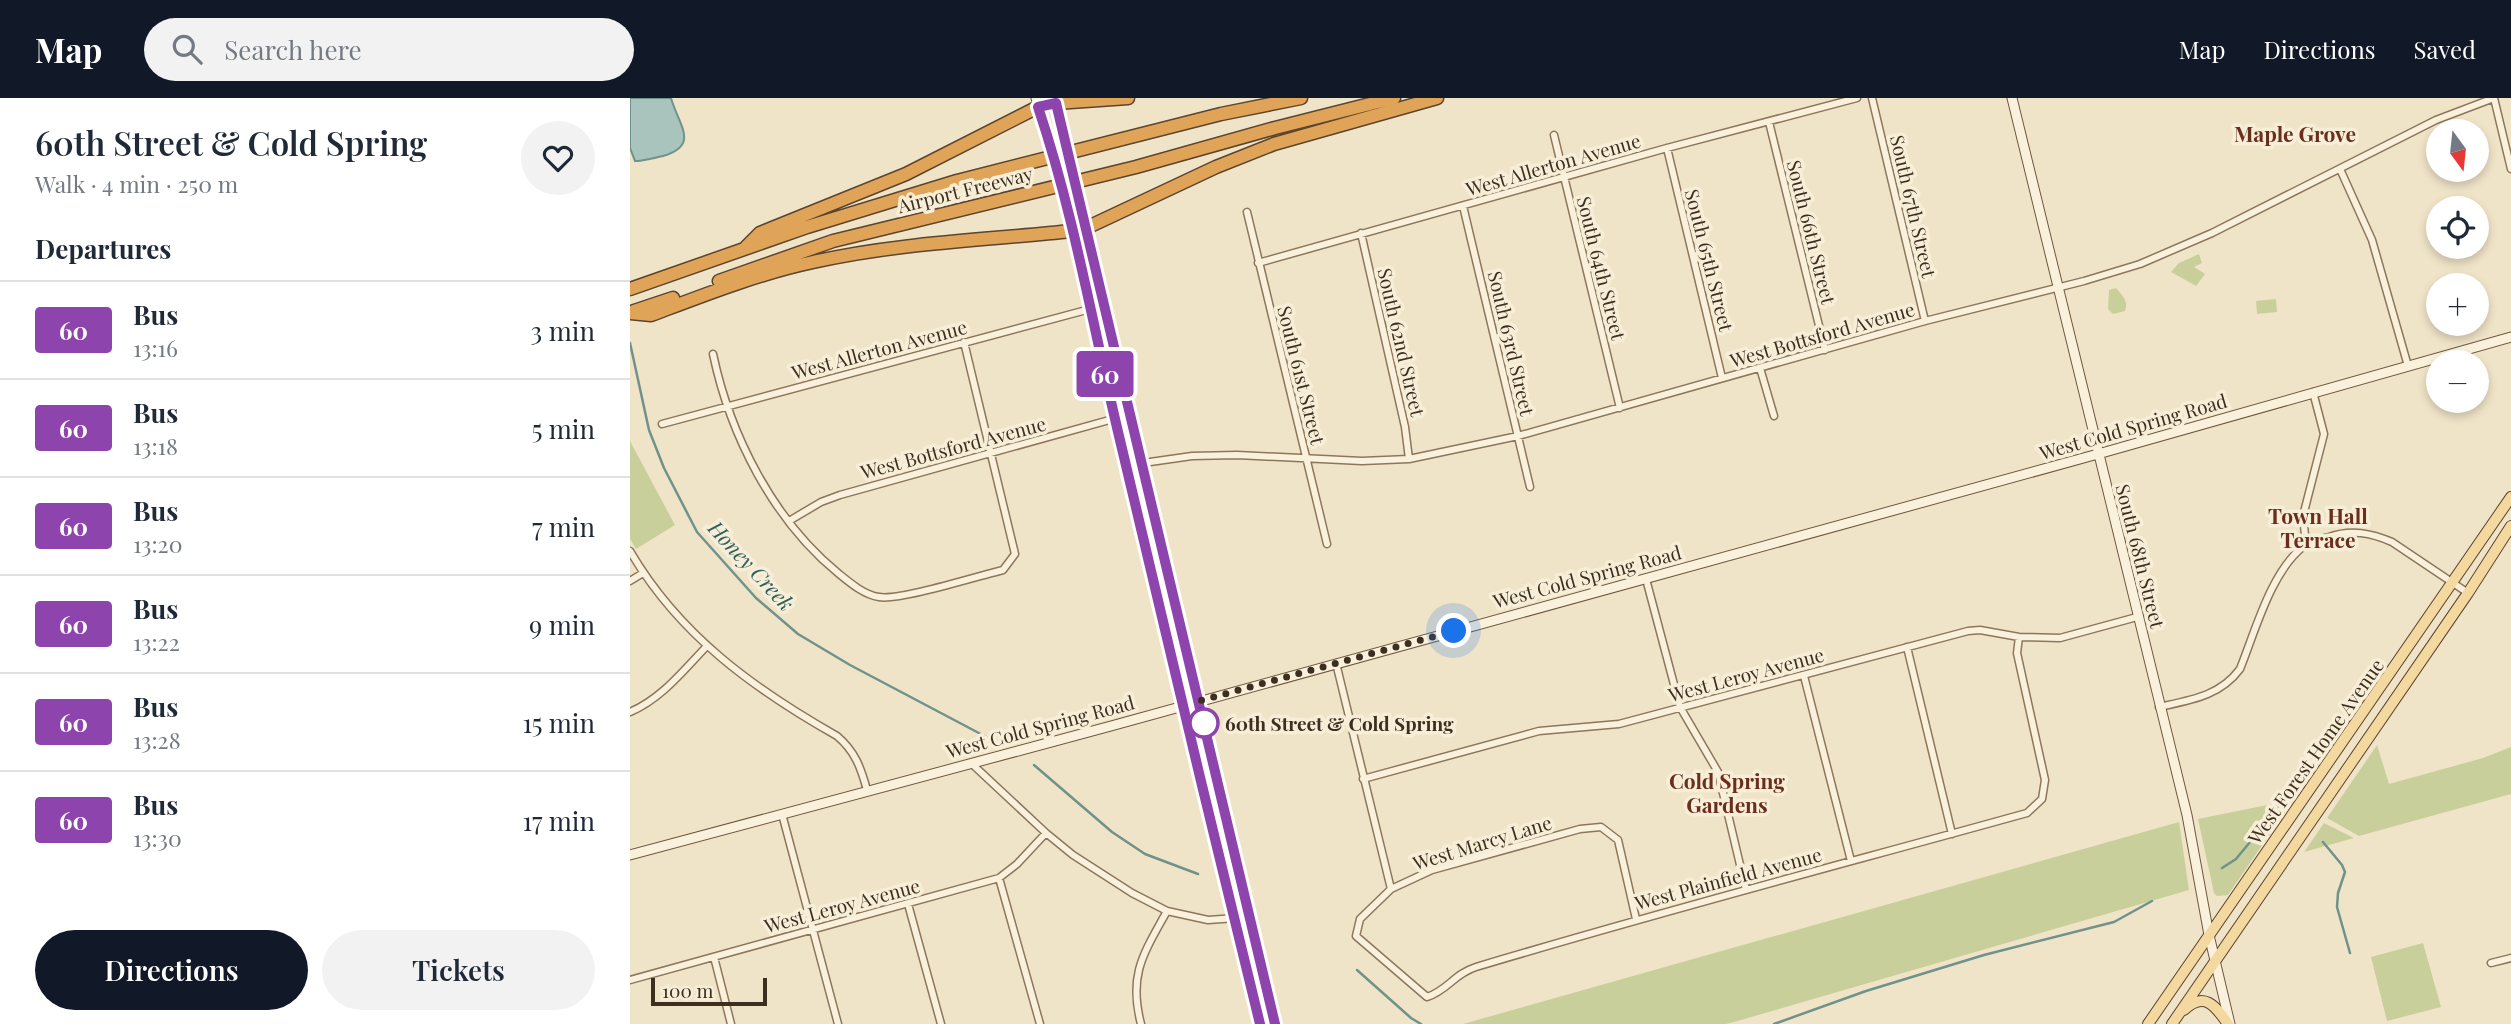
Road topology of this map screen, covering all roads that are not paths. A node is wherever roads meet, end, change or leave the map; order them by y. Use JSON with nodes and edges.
{"nodes":[{"id":1,"x":1128,"y":98,"type":"edge"},
{"id":2,"x":1301,"y":98,"type":"edge"},
{"id":3,"x":1394,"y":98,"type":"edge"},
{"id":4,"x":1437,"y":98,"type":"edge"},
{"id":5,"x":1857,"y":98,"type":"edge"},
{"id":6,"x":1872,"y":98,"type":"edge"},
{"id":7,"x":2012,"y":98,"type":"edge"},
{"id":8,"x":2494,"y":98,"type":"edge"},
{"id":9,"x":1056,"y":100,"type":"edge"},
{"id":10,"x":1037,"y":102,"type":"edge"},
{"id":11,"x":1769,"y":122,"type":"junction"},
{"id":12,"x":1554,"y":135,"type":"dead end"},
{"id":13,"x":1667,"y":148,"type":"junction"},
{"id":14,"x":2340,"y":169,"type":"junction"},
{"id":15,"x":2511,"y":170,"type":"edge"},
{"id":16,"x":1564,"y":178,"type":"junction"},
{"id":17,"x":1463,"y":206,"type":"junction"},
{"id":18,"x":1247,"y":212,"type":"dead end"},
{"id":19,"x":1086,"y":228,"type":"junction"},
{"id":20,"x":1072,"y":231,"type":"junction"},
{"id":21,"x":1361,"y":233,"type":"junction"},
{"id":22,"x":744,"y":249,"type":"junction"},
{"id":23,"x":1258,"y":262,"type":"junction"},
{"id":24,"x":2056,"y":286,"type":"junction"},
{"id":25,"x":630,"y":289,"type":"edge"},
{"id":26,"x":1105,"y":305,"type":"junction"},
{"id":27,"x":1090,"y":309,"type":"junction"},
{"id":28,"x":630,"y":313,"type":"edge"},
{"id":29,"x":1925,"y":321,"type":"junction"},
{"id":30,"x":2511,"y":337,"type":"edge"},
{"id":31,"x":964,"y":342,"type":"junction"},
{"id":32,"x":1825,"y":350,"type":"junction"},
{"id":33,"x":713,"y":354,"type":"dead end"},
{"id":34,"x":2408,"y":366,"type":"junction"},
{"id":35,"x":1760,"y":368,"type":"junction"},
{"id":36,"x":1722,"y":378,"type":"junction"},
{"id":37,"x":2313,"y":392,"type":"junction"},
{"id":38,"x":727,"y":407,"type":"junction"},
{"id":39,"x":1620,"y":408,"type":"junction"},
{"id":40,"x":1131,"y":414,"type":"junction"},
{"id":41,"x":1774,"y":416,"type":"dead end"},
{"id":42,"x":1115,"y":420,"type":"junction"},
{"id":43,"x":662,"y":424,"type":"dead end"},
{"id":44,"x":1518,"y":436,"type":"junction"},
{"id":45,"x":990,"y":454,"type":"junction"},
{"id":46,"x":2098,"y":454,"type":"junction"},
{"id":47,"x":1306,"y":459,"type":"junction"},
{"id":48,"x":1409,"y":459,"type":"junction"},
{"id":49,"x":1143,"y":463,"type":"junction"},
{"id":50,"x":1126,"y":468,"type":"junction"},
{"id":51,"x":1530,"y":486,"type":"dead end"},
{"id":52,"x":2511,"y":497,"type":"edge"},
{"id":53,"x":789,"y":521,"type":"junction"},
{"id":54,"x":2511,"y":526,"type":"edge"},
{"id":55,"x":1327,"y":544,"type":"dead end"},
{"id":56,"x":2306,"y":545,"type":"junction"},
{"id":57,"x":630,"y":551,"type":"edge"},
{"id":58,"x":643,"y":573,"type":"junction"},
{"id":59,"x":1646,"y":579,"type":"junction"},
{"id":60,"x":630,"y":581,"type":"edge"},
{"id":61,"x":2453,"y":583,"type":"junction"},
{"id":62,"x":2468,"y":593,"type":"junction"},
{"id":63,"x":2137,"y":617,"type":"junction"},
{"id":64,"x":2019,"y":637,"type":"junction"},
{"id":65,"x":706,"y":647,"type":"junction"},
{"id":66,"x":1907,"y":647,"type":"junction"},
{"id":67,"x":1336,"y":663,"type":"junction"},
{"id":68,"x":1804,"y":676,"type":"junction"},
{"id":69,"x":1199,"y":701,"type":"junction"},
{"id":70,"x":1183,"y":706,"type":"junction"},
{"id":71,"x":2160,"y":707,"type":"junction"},
{"id":72,"x":1681,"y":708,"type":"junction"},
{"id":73,"x":630,"y":712,"type":"edge"},
{"id":74,"x":1195,"y":755,"type":"junction"},
{"id":75,"x":971,"y":763,"type":"junction"},
{"id":76,"x":1216,"y":776,"type":"junction"},
{"id":77,"x":1363,"y":779,"type":"junction"},
{"id":78,"x":867,"y":790,"type":"junction"},
{"id":79,"x":782,"y":814,"type":"junction"},
{"id":80,"x":1046,"y":833,"type":"junction"},
{"id":81,"x":1952,"y":834,"type":"junction"},
{"id":82,"x":630,"y":855,"type":"edge"},
{"id":83,"x":1851,"y":861,"type":"junction"},
{"id":84,"x":999,"y":878,"type":"junction"},
{"id":85,"x":1391,"y":889,"type":"junction"},
{"id":86,"x":1746,"y":890,"type":"junction"},
{"id":87,"x":908,"y":904,"type":"junction"},
{"id":88,"x":1167,"y":911,"type":"junction"},
{"id":89,"x":1250,"y":917,"type":"junction"},
{"id":90,"x":1636,"y":919,"type":"junction"},
{"id":91,"x":1235,"y":920,"type":"junction"},
{"id":92,"x":813,"y":930,"type":"junction"},
{"id":93,"x":2209,"y":935,"type":"junction"},
{"id":94,"x":714,"y":957,"type":"junction"},
{"id":95,"x":2511,"y":958,"type":"edge"},
{"id":96,"x":2215,"y":960,"type":"junction"},
{"id":97,"x":2491,"y":963,"type":"dead end"},
{"id":98,"x":630,"y":980,"type":"edge"},
{"id":99,"x":1427,"y":997,"type":"joint"},
{"id":100,"x":2174,"y":1021,"type":"edge"},
{"id":101,"x":731,"y":1024,"type":"edge"},
{"id":102,"x":838,"y":1024,"type":"edge"},
{"id":103,"x":941,"y":1024,"type":"edge"},
{"id":104,"x":1040,"y":1024,"type":"edge"},
{"id":105,"x":1141,"y":1024,"type":"edge"},
{"id":106,"x":1260,"y":1024,"type":"edge"},
{"id":107,"x":1275,"y":1024,"type":"edge"},
{"id":108,"x":2148,"y":1024,"type":"edge"},
{"id":109,"x":2229,"y":1024,"type":"edge"}],
"edges":[{"from":1,"to":9,"type":"highway"},
{"from":2,"to":22,"type":"highway","name":"Airport Freeway"},
{"from":3,"to":28,"type":"highway","name":"Airport Freeway"},
{"from":4,"to":19,"type":"highway"},
{"from":5,"to":11,"type":"street","name":"West Allerton Avenue"},
{"from":6,"to":29,"type":"street","name":"South 67th Street"},
{"from":7,"to":24,"type":"street","name":"South 68th Street"},
{"from":8,"to":14,"type":"street","name":"West Bottsford Avenue"},
{"from":8,"to":15,"type":"street"},
{"from":9,"to":10,"type":"highway"},
{"from":9,"to":19,"type":"street","bridge":true},
{"from":10,"to":20,"type":"street","bridge":true},
{"from":10,"to":22,"type":"highway"},
{"from":11,"to":13,"type":"street","name":"West Allerton Avenue"},
{"from":11,"to":32,"type":"street","name":"South 66th Street"},
{"from":12,"to":16,"type":"street","name":"South 64th Street"},
{"from":13,"to":16,"type":"street","name":"West Allerton Avenue"},
{"from":13,"to":36,"type":"street","name":"South 65th Street"},
{"from":14,"to":24,"type":"street","name":"West Bottsford Avenue"},
{"from":14,"to":34,"type":"street"},
{"from":16,"to":17,"type":"street","name":"West Allerton Avenue"},
{"from":16,"to":39,"type":"street","name":"South 64th Street"},
{"from":17,"to":21,"type":"street","name":"West Allerton Avenue"},
{"from":17,"to":44,"type":"street","name":"South 63rd Street"},
{"from":18,"to":23,"type":"street","name":"South 61st Street"},
{"from":19,"to":20,"type":"highway"},
{"from":19,"to":26,"type":"street"},
{"from":20,"to":27,"type":"street"},
{"from":20,"to":28,"type":"highway"},
{"from":21,"to":23,"type":"street","name":"West Allerton Avenue"},
{"from":21,"to":48,"type":"street","name":"South 62nd Street"},
{"from":22,"to":25,"type":"highway","name":"Airport Freeway"},
{"from":23,"to":47,"type":"street","name":"South 61st Street"},
{"from":24,"to":29,"type":"street","name":"West Bottsford Avenue"},
{"from":24,"to":46,"type":"street","name":"South 68th Street"},
{"from":26,"to":27,"type":"street","name":"West Allerton Avenue"},
{"from":26,"to":40,"type":"street"},
{"from":27,"to":31,"type":"street","name":"West Allerton Avenue"},
{"from":27,"to":42,"type":"street"},
{"from":29,"to":32,"type":"street","name":"West Bottsford Avenue"},
{"from":30,"to":34,"type":"street","name":"West Cold Spring Road"},
{"from":31,"to":38,"type":"street","name":"West Allerton Avenue"},
{"from":31,"to":45,"type":"street"},
{"from":32,"to":35,"type":"street","name":"West Bottsford Avenue"},
{"from":33,"to":38,"type":"street"},
{"from":34,"to":37,"type":"street","name":"West Cold Spring Road"},
{"from":35,"to":36,"type":"street","name":"West Bottsford Avenue"},
{"from":35,"to":41,"type":"street"},
{"from":36,"to":39,"type":"street","name":"West Bottsford Avenue"},
{"from":37,"to":46,"type":"street","name":"West Cold Spring Road"},
{"from":37,"to":56,"type":"street"},
{"from":38,"to":43,"type":"street","name":"West Allerton Avenue"},
{"from":38,"to":53,"type":"street"},
{"from":39,"to":44,"type":"street","name":"West Bottsford Avenue"},
{"from":40,"to":42,"type":"street","name":"West Bottsford Avenue"},
{"from":40,"to":49,"type":"street"},
{"from":42,"to":45,"type":"street","name":"West Bottsford Avenue"},
{"from":42,"to":50,"type":"street"},
{"from":44,"to":48,"type":"street","name":"West Bottsford Avenue"},
{"from":44,"to":51,"type":"street","name":"South 63rd Street"},
{"from":45,"to":53,"type":"street","name":"West Bottsford Avenue"},
{"from":45,"to":53,"type":"street"},
{"from":46,"to":59,"type":"street","name":"West Cold Spring Road"},
{"from":46,"to":63,"type":"street","name":"South 68th Street"},
{"from":47,"to":48,"type":"street","name":"West Bottsford Avenue"},
{"from":47,"to":49,"type":"street","name":"West Bottsford Avenue"},
{"from":47,"to":55,"type":"street","name":"South 61st Street"},
{"from":49,"to":50,"type":"street","name":"West Bottsford Avenue"},
{"from":49,"to":69,"type":"street"},
{"from":50,"to":70,"type":"street"},
{"from":52,"to":61,"type":"main road","name":"West Forest Home Avenue"},
{"from":54,"to":62,"type":"main road","name":"West Forest Home Avenue"},
{"from":56,"to":61,"type":"street"},
{"from":56,"to":71,"type":"street"},
{"from":57,"to":58,"type":"street"},
{"from":58,"to":60,"type":"street"},
{"from":58,"to":65,"type":"street"},
{"from":59,"to":67,"type":"street","name":"West Cold Spring Road"},
{"from":59,"to":72,"type":"street"},
{"from":61,"to":62,"type":"street"},
{"from":61,"to":93,"type":"main road","name":"West Forest Home Avenue"},
{"from":62,"to":96,"type":"main road","name":"West Forest Home Avenue"},
{"from":63,"to":64,"type":"street","name":"West Leroy Avenue"},
{"from":63,"to":71,"type":"street","name":"South 68th Street"},
{"from":64,"to":66,"type":"street","name":"West Leroy Avenue"},
{"from":64,"to":81,"type":"street","name":"West Plainfield Avenue"},
{"from":65,"to":73,"type":"street"},
{"from":65,"to":78,"type":"street"},
{"from":66,"to":68,"type":"street","name":"West Leroy Avenue"},
{"from":66,"to":81,"type":"street"},
{"from":67,"to":69,"type":"street","name":"West Cold Spring Road"},
{"from":67,"to":77,"type":"street"},
{"from":68,"to":72,"type":"street","name":"West Leroy Avenue"},
{"from":68,"to":83,"type":"street"},
{"from":69,"to":70,"type":"street","name":"West Cold Spring Road"},
{"from":69,"to":76,"type":"street"},
{"from":70,"to":74,"type":"street"},
{"from":70,"to":75,"type":"street","name":"West Cold Spring Road"},
{"from":71,"to":93,"type":"street","name":"South 68th Street"},
{"from":72,"to":77,"type":"street","name":"West Leroy Avenue"},
{"from":72,"to":86,"type":"street"},
{"from":74,"to":76,"type":"street"},
{"from":74,"to":91,"type":"street"},
{"from":75,"to":78,"type":"street","name":"West Cold Spring Road"},
{"from":75,"to":80,"type":"street"},
{"from":76,"to":89,"type":"street"},
{"from":77,"to":85,"type":"street"},
{"from":78,"to":79,"type":"street","name":"West Cold Spring Road"},
{"from":79,"to":82,"type":"street","name":"West Cold Spring Road"},
{"from":79,"to":92,"type":"street"},
{"from":80,"to":84,"type":"street","name":"West Leroy Avenue"},
{"from":80,"to":88,"type":"street"},
{"from":81,"to":83,"type":"street","name":"West Plainfield Avenue"},
{"from":83,"to":86,"type":"street","name":"West Plainfield Avenue"},
{"from":84,"to":87,"type":"street","name":"West Leroy Avenue"},
{"from":84,"to":104,"type":"street"},
{"from":85,"to":90,"type":"street","name":"West Marcy Lane"},
{"from":85,"to":99,"type":"street","name":"West Marcy Lane"},
{"from":86,"to":90,"type":"street","name":"West Plainfield Avenue"},
{"from":87,"to":92,"type":"street","name":"West Leroy Avenue"},
{"from":87,"to":103,"type":"street"},
{"from":88,"to":91,"type":"street"},
{"from":88,"to":105,"type":"street"},
{"from":89,"to":91,"type":"street"},
{"from":89,"to":107,"type":"street"},
{"from":90,"to":99,"type":"street","name":"West Plainfield Avenue"},
{"from":91,"to":106,"type":"street"},
{"from":92,"to":94,"type":"street","name":"West Leroy Avenue"},
{"from":92,"to":102,"type":"street"},
{"from":93,"to":96,"type":"street","name":"South 68th Street"},
{"from":93,"to":108,"type":"main road","name":"West Forest Home Avenue"},
{"from":94,"to":98,"type":"street","name":"West Leroy Avenue"},
{"from":94,"to":101,"type":"street"},
{"from":95,"to":97,"type":"street"},
{"from":96,"to":100,"type":"main road","name":"West Forest Home Avenue"},
{"from":96,"to":109,"type":"street","name":"South 68th Street"},
{"from":100,"to":109,"type":"main road"}]}
